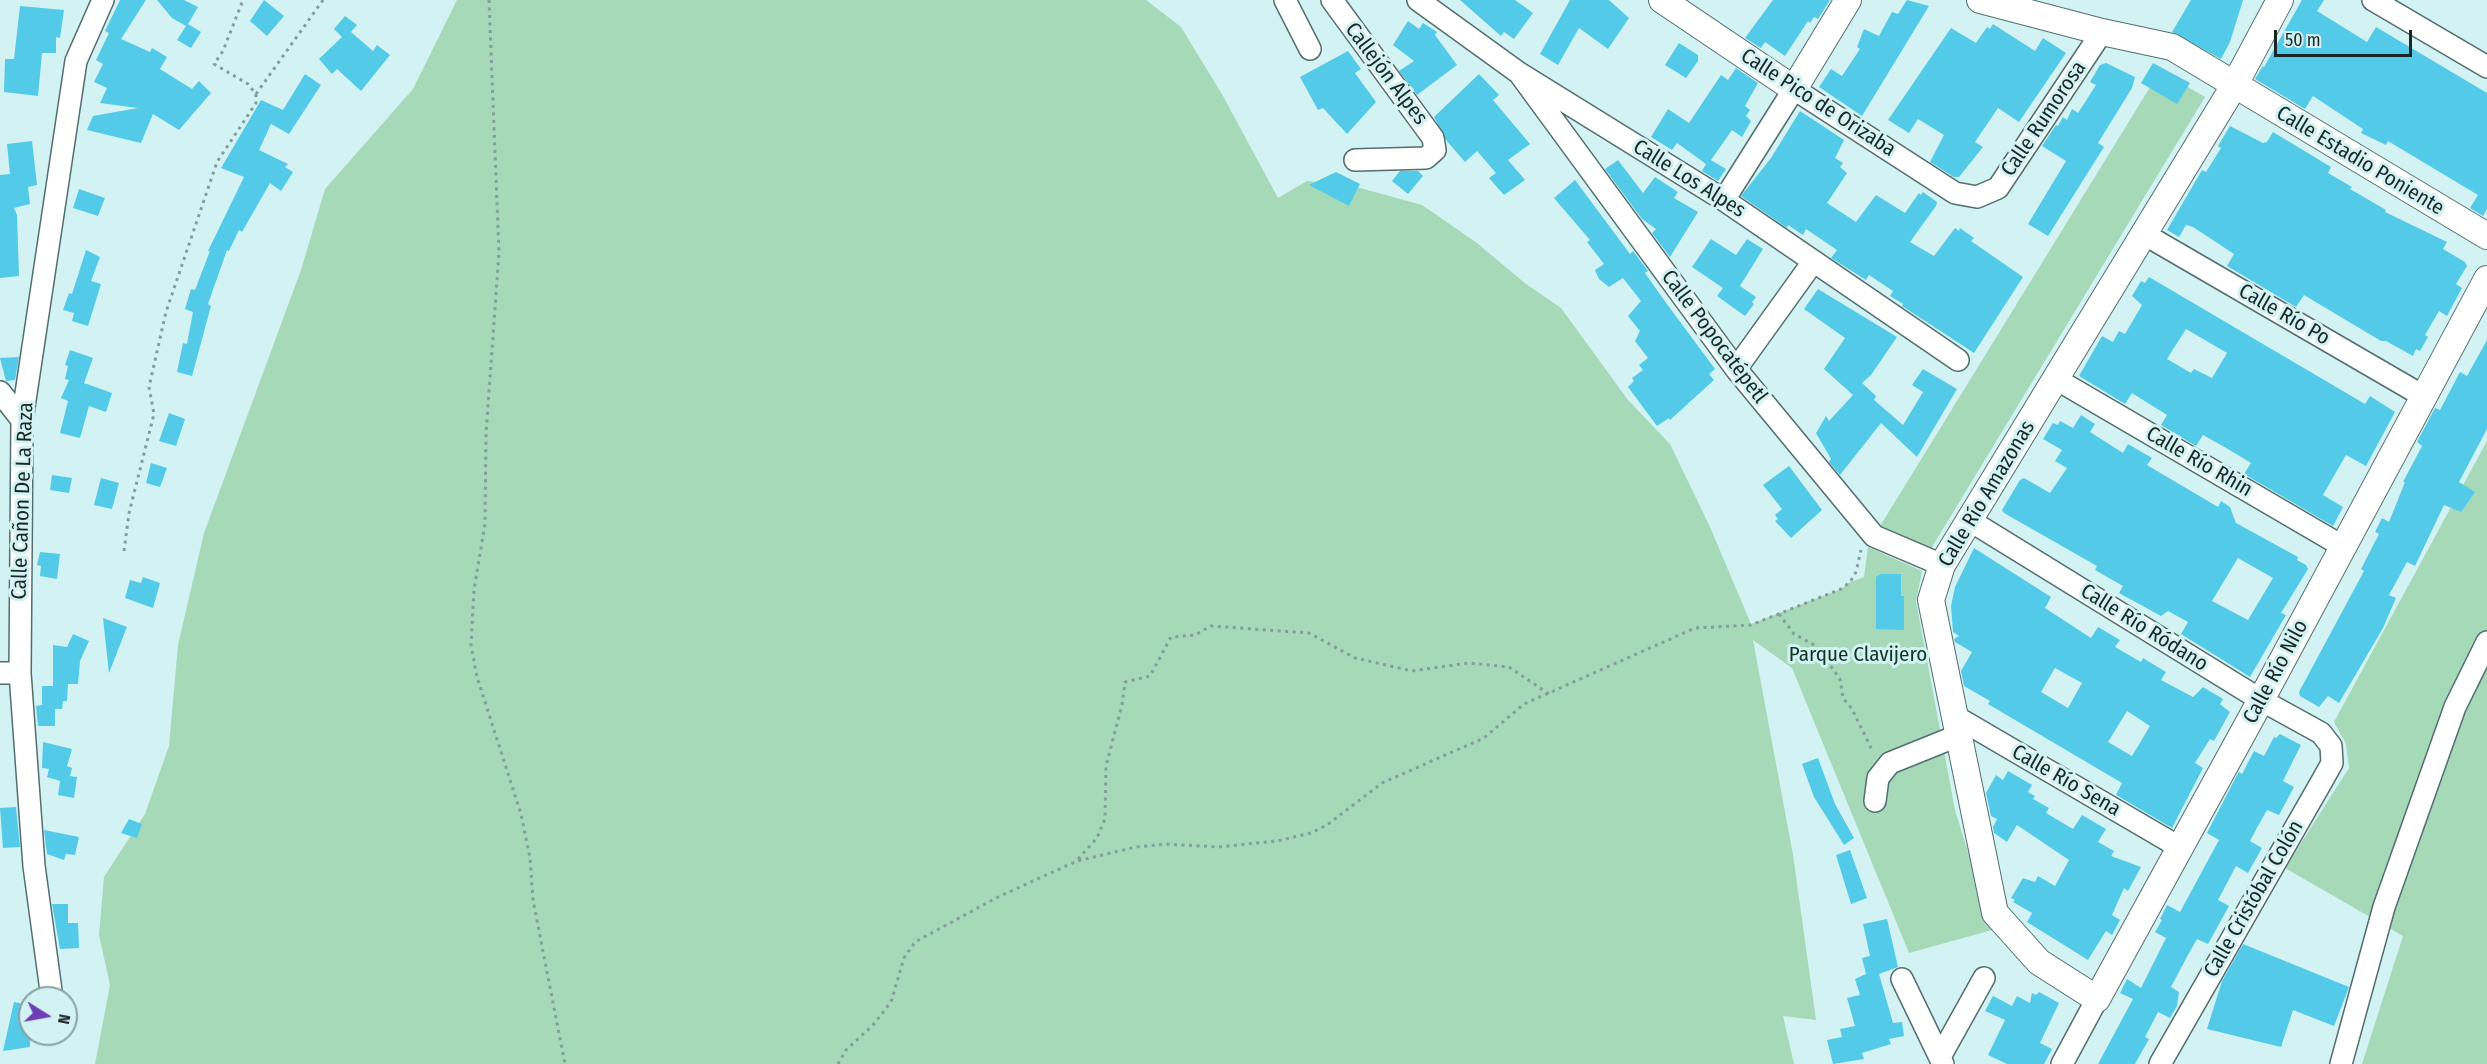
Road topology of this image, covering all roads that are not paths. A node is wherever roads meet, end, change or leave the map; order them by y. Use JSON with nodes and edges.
{"nodes":[{"id":1,"x":103,"y":0,"type":"edge"},
{"id":2,"x":1285,"y":0,"type":"edge"},
{"id":3,"x":1332,"y":0,"type":"edge"},
{"id":4,"x":1418,"y":0,"type":"edge"},
{"id":5,"x":1662,"y":0,"type":"edge"},
{"id":6,"x":1848,"y":0,"type":"edge"},
{"id":7,"x":1980,"y":0,"type":"edge"},
{"id":8,"x":2280,"y":0,"type":"edge"},
{"id":9,"x":2373,"y":0,"type":"edge"},
{"id":10,"x":2102,"y":32,"type":"junction"},
{"id":11,"x":1310,"y":49,"type":"dead end"},
{"id":12,"x":2487,"y":67,"type":"edge"},
{"id":13,"x":1519,"y":73,"type":"junction"},
{"id":14,"x":2234,"y":86,"type":"junction"},
{"id":15,"x":1794,"y":89,"type":"junction"},
{"id":16,"x":1355,"y":160,"type":"dead end"},
{"id":17,"x":1977,"y":197,"type":"joint"},
{"id":18,"x":1724,"y":200,"type":"junction"},
{"id":19,"x":2144,"y":234,"type":"junction"},
{"id":20,"x":2487,"y":236,"type":"edge"},
{"id":21,"x":1813,"y":262,"type":"junction"},
{"id":22,"x":2487,"y":279,"type":"edge"},
{"id":23,"x":1958,"y":360,"type":"dead end"},
{"id":24,"x":1736,"y":369,"type":"junction"},
{"id":25,"x":2056,"y":379,"type":"junction"},
{"id":26,"x":0,"y":392,"type":"edge"},
{"id":27,"x":2423,"y":396,"type":"junction"},
{"id":28,"x":22,"y":420,"type":"junction"},
{"id":29,"x":1969,"y":520,"type":"junction"},
{"id":30,"x":2342,"y":546,"type":"junction"},
{"id":31,"x":1942,"y":565,"type":"junction"},
{"id":32,"x":2487,"y":642,"type":"edge"},
{"id":33,"x":10,"y":673,"type":"edge"},
{"id":34,"x":2262,"y":700,"type":"junction"},
{"id":35,"x":1955,"y":725,"type":"junction"},
{"id":36,"x":2321,"y":733,"type":"joint"},
{"id":37,"x":1875,"y":801,"type":"dead end"},
{"id":38,"x":2179,"y":847,"type":"junction"},
{"id":39,"x":1983,"y":978,"type":"dead end"},
{"id":40,"x":1902,"y":979,"type":"dead end"},
{"id":41,"x":50,"y":986,"type":"edge"},
{"id":42,"x":2097,"y":999,"type":"junction"},
{"id":43,"x":1942,"y":1060,"type":"edge"},
{"id":44,"x":2062,"y":1064,"type":"edge"},
{"id":45,"x":2160,"y":1064,"type":"edge"},
{"id":46,"x":2341,"y":1064,"type":"edge"}],
"edges":[{"from":1,"to":28,"type":"street","name":"Calle Cañon De La Raza"},
{"from":2,"to":11,"type":"street"},
{"from":3,"to":16,"type":"street","name":"Callejón Alpes"},
{"from":4,"to":13,"type":"street","name":"Calle Los Alpes"},
{"from":5,"to":15,"type":"street","name":"Calle Pico de Orizaba"},
{"from":6,"to":15,"type":"street"},
{"from":7,"to":10,"type":"street","name":"Calle Estadio Poniente"},
{"from":8,"to":14,"type":"street","name":"Calle Río Amazonas"},
{"from":9,"to":12,"type":"street"},
{"from":10,"to":14,"type":"street","name":"Calle Estadio Poniente"},
{"from":10,"to":17,"type":"street","name":"Calle Rumorosa"},
{"from":13,"to":18,"type":"street","name":"Calle Los Alpes"},
{"from":13,"to":24,"type":"street","name":"Calle Popocatépetl"},
{"from":14,"to":19,"type":"street","name":"Calle Río Amazonas"},
{"from":14,"to":20,"type":"street","name":"Calle Estadio Poniente"},
{"from":15,"to":17,"type":"street","name":"Calle Pico de Orizaba"},
{"from":15,"to":18,"type":"street"},
{"from":18,"to":21,"type":"street","name":"Calle Los Alpes"},
{"from":19,"to":25,"type":"street","name":"Calle Río Amazonas"},
{"from":19,"to":27,"type":"street","name":"Calle Río Po"},
{"from":21,"to":23,"type":"street","name":"Calle Los Alpes"},
{"from":21,"to":24,"type":"street"},
{"from":22,"to":27,"type":"street","name":"Calle Río Nilo"},
{"from":24,"to":31,"type":"street","name":"Calle Popocatépetl"},
{"from":25,"to":29,"type":"street","name":"Calle Río Amazonas"},
{"from":25,"to":30,"type":"street","name":"Calle Río Rhin"},
{"from":26,"to":28,"type":"street"},
{"from":27,"to":30,"type":"street","name":"Calle Río Nilo"},
{"from":28,"to":33,"type":"street","name":"Calle Cañon De La Raza"},
{"from":29,"to":31,"type":"street","name":"Calle Río Amazonas"},
{"from":29,"to":34,"type":"street","name":"Calle Río Ródano"},
{"from":30,"to":34,"type":"street","name":"Calle Río Nilo"},
{"from":31,"to":35,"type":"street","name":"Calle Río Amazonas"},
{"from":32,"to":46,"type":"street"},
{"from":33,"to":41,"type":"street","name":"Calle Cañon De La Raza"},
{"from":34,"to":36,"type":"street","name":"Calle Río Ródano"},
{"from":34,"to":38,"type":"street","name":"Calle Río Nilo"},
{"from":35,"to":37,"type":"street"},
{"from":35,"to":38,"type":"street","name":"Calle Río Sena"},
{"from":35,"to":42,"type":"street","name":"Calle Río Amazonas"},
{"from":36,"to":45,"type":"street","name":"Calle Cristóbal Colón"},
{"from":38,"to":42,"type":"street","name":"Calle Río Nilo"},
{"from":39,"to":43,"type":"street"},
{"from":40,"to":43,"type":"street"},
{"from":42,"to":44,"type":"street","name":"Calle Río Nilo"}]}
